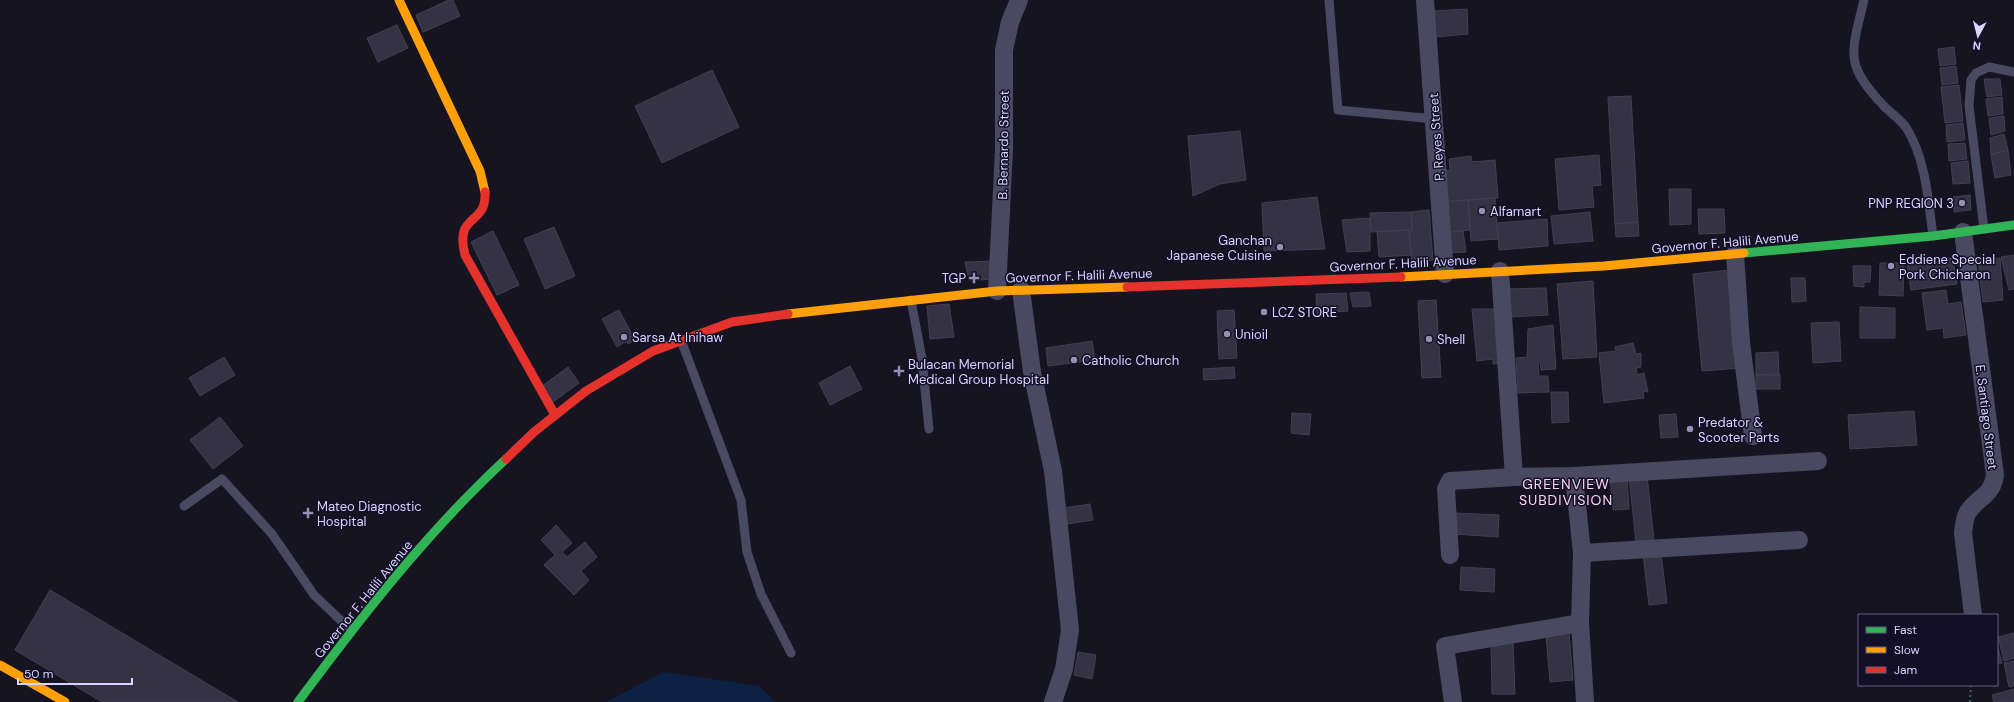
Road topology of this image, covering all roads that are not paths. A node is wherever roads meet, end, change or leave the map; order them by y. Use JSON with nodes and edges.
{"nodes":[{"id":1,"x":399,"y":0,"type":"edge"},
{"id":2,"x":1019,"y":0,"type":"edge"},
{"id":3,"x":1329,"y":0,"type":"edge"},
{"id":4,"x":1425,"y":0,"type":"edge"},
{"id":5,"x":1864,"y":0,"type":"edge"},
{"id":6,"x":2014,"y":72,"type":"edge"},
{"id":7,"x":1435,"y":119,"type":"junction"},
{"id":8,"x":2014,"y":225,"type":"edge"},
{"id":9,"x":1984,"y":229,"type":"junction"},
{"id":10,"x":1963,"y":232,"type":"junction"},
{"id":11,"x":1933,"y":236,"type":"junction"},
{"id":12,"x":1735,"y":254,"type":"junction"},
{"id":13,"x":1500,"y":271,"type":"junction"},
{"id":14,"x":1445,"y":274,"type":"junction"},
{"id":15,"x":1021,"y":290,"type":"junction"},
{"id":16,"x":997,"y":291,"type":"junction"},
{"id":17,"x":910,"y":300,"type":"junction"},
{"id":18,"x":681,"y":340,"type":"junction"},
{"id":19,"x":555,"y":415,"type":"junction"},
{"id":20,"x":929,"y":430,"type":"dead end"},
{"id":21,"x":1753,"y":436,"type":"dead end"},
{"id":22,"x":1818,"y":461,"type":"dead end"},
{"id":23,"x":1574,"y":476,"type":"junction"},
{"id":24,"x":1514,"y":477,"type":"junction"},
{"id":25,"x":184,"y":506,"type":"dead end"},
{"id":26,"x":1799,"y":540,"type":"dead end"},
{"id":27,"x":1582,"y":553,"type":"junction"},
{"id":28,"x":1450,"y":555,"type":"dead end"},
{"id":29,"x":1973,"y":614,"type":"edge"},
{"id":30,"x":1580,"y":623,"type":"junction"},
{"id":31,"x":351,"y":630,"type":"junction"},
{"id":32,"x":791,"y":653,"type":"dead end"},
{"id":33,"x":0,"y":665,"type":"edge"},
{"id":34,"x":65,"y":702,"type":"edge"},
{"id":35,"x":298,"y":702,"type":"edge"},
{"id":36,"x":1053,"y":702,"type":"edge"},
{"id":37,"x":1453,"y":702,"type":"edge"},
{"id":38,"x":1586,"y":702,"type":"edge"}],
"edges":[{"from":1,"to":19,"type":"main road"},
{"from":2,"to":16,"type":"street","name":"B. Bernardo Street"},
{"from":3,"to":7,"type":"lane"},
{"from":4,"to":7,"type":"street","name":"P. Reyes Street"},
{"from":5,"to":11,"type":"lane"},
{"from":6,"to":9,"type":"lane"},
{"from":7,"to":14,"type":"street","name":"P. Reyes Street"},
{"from":8,"to":9,"type":"main road","name":"Governor F. Halili Avenue"},
{"from":9,"to":10,"type":"main road","name":"Governor F. Halili Avenue"},
{"from":10,"to":11,"type":"main road","name":"Governor F. Halili Avenue"},
{"from":10,"to":29,"type":"street","name":"E. Santiago Street"},
{"from":11,"to":12,"type":"main road","name":"Governor F. Halili Avenue"},
{"from":12,"to":13,"type":"main road","name":"Governor F. Halili Avenue"},
{"from":12,"to":21,"type":"street"},
{"from":13,"to":14,"type":"main road","name":"Governor F. Halili Avenue"},
{"from":13,"to":24,"type":"street"},
{"from":14,"to":15,"type":"main road","name":"Governor F. Halili Avenue"},
{"from":15,"to":16,"type":"main road","name":"Governor F. Halili Avenue"},
{"from":15,"to":36,"type":"street"},
{"from":16,"to":17,"type":"main road","name":"Governor F. Halili Avenue"},
{"from":17,"to":18,"type":"main road","name":"Governor F. Halili Avenue"},
{"from":17,"to":20,"type":"lane"},
{"from":18,"to":19,"type":"main road","name":"Governor F. Halili Avenue"},
{"from":18,"to":32,"type":"lane"},
{"from":19,"to":31,"type":"main road","name":"Governor F. Halili Avenue"},
{"from":22,"to":23,"type":"street"},
{"from":23,"to":24,"type":"street"},
{"from":23,"to":27,"type":"street"},
{"from":24,"to":28,"type":"street"},
{"from":25,"to":31,"type":"lane"},
{"from":26,"to":27,"type":"street"},
{"from":27,"to":30,"type":"street"},
{"from":30,"to":37,"type":"street"},
{"from":30,"to":38,"type":"street"},
{"from":31,"to":35,"type":"main road","name":"Governor F. Halili Avenue"},
{"from":33,"to":34,"type":"main road"}]}
